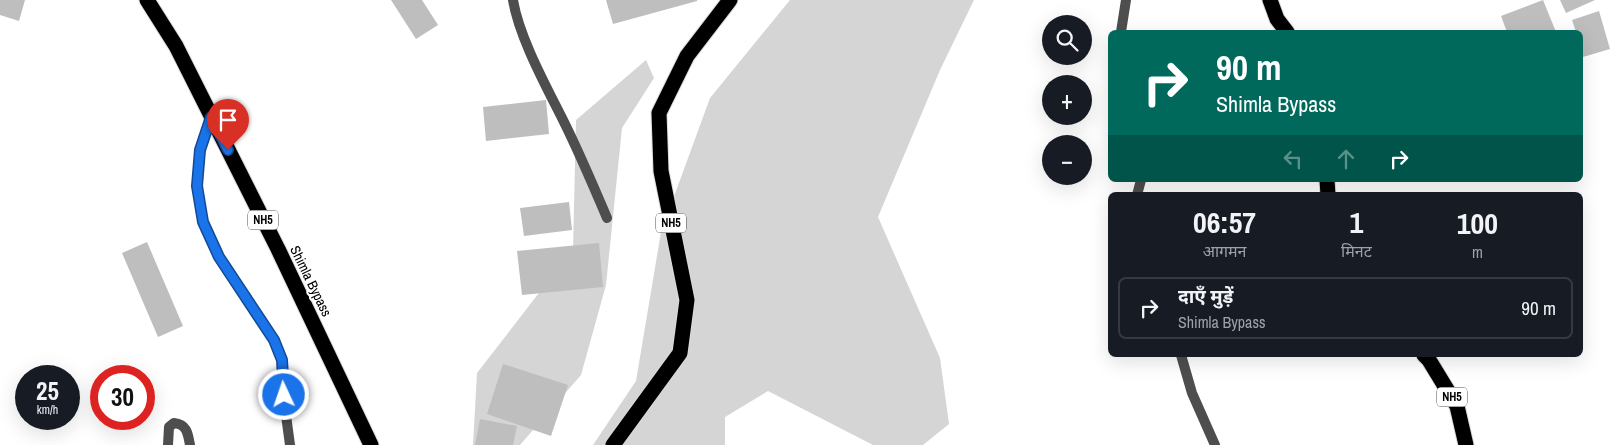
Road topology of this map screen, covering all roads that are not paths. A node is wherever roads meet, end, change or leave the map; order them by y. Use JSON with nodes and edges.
{"nodes":[{"id":1,"x":147,"y":0,"type":"edge"},
{"id":2,"x":513,"y":0,"type":"edge"},
{"id":3,"x":730,"y":0,"type":"edge"},
{"id":4,"x":1126,"y":0,"type":"edge"},
{"id":5,"x":1270,"y":0,"type":"edge"},
{"id":6,"x":1121,"y":30,"type":"edge"},
{"id":7,"x":1285,"y":30,"type":"edge"},
{"id":8,"x":211,"y":117,"type":"junction"},
{"id":9,"x":607,"y":218,"type":"dead end"},
{"id":10,"x":1182,"y":357,"type":"edge"},
{"id":11,"x":1426,"y":357,"type":"edge"},
{"id":12,"x":168,"y":445,"type":"edge"},
{"id":13,"x":190,"y":445,"type":"edge"},
{"id":14,"x":290,"y":445,"type":"edge"},
{"id":15,"x":371,"y":445,"type":"edge"},
{"id":16,"x":613,"y":445,"type":"edge"},
{"id":17,"x":1215,"y":445,"type":"edge"},
{"id":18,"x":1466,"y":445,"type":"edge"}],
"edges":[{"from":1,"to":8,"type":"highway","name":"Shimla Bypass","number":"NH5"},
{"from":2,"to":9,"type":"street"},
{"from":3,"to":16,"type":"highway","number":"NH5"},
{"from":4,"to":6,"type":"street"},
{"from":5,"to":7,"type":"highway"},
{"from":8,"to":14,"type":"street"},
{"from":8,"to":15,"type":"highway","name":"Shimla Bypass","number":"NH5"},
{"from":10,"to":17,"type":"street"},
{"from":11,"to":18,"type":"highway","number":"NH5"},
{"from":12,"to":13,"type":"street"}]}
